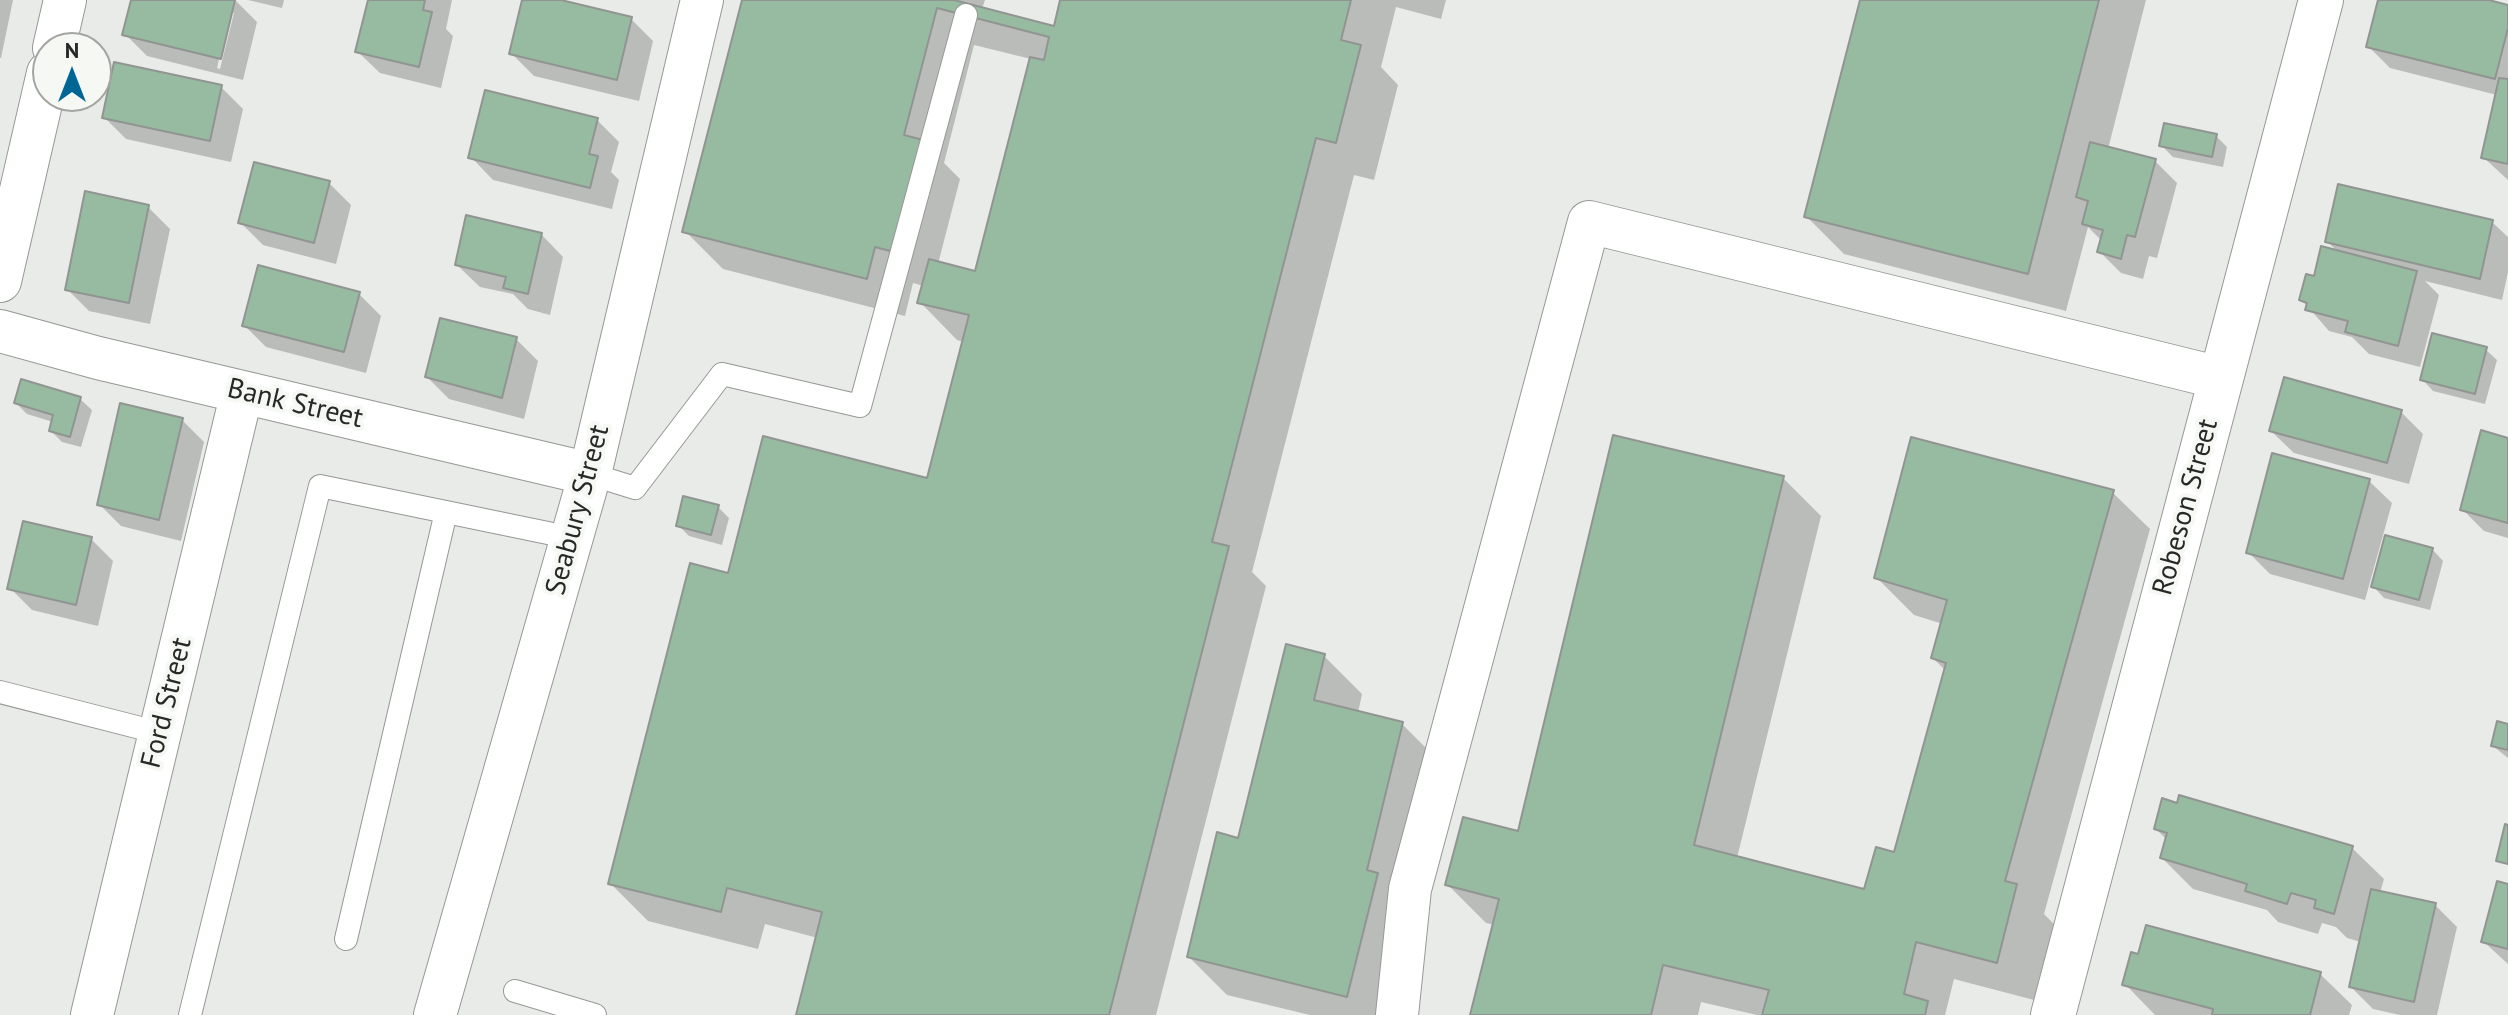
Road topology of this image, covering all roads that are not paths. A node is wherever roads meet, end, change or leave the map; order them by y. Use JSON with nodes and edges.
{"nodes":[{"id":1,"x":65,"y":0,"type":"edge"},
{"id":2,"x":702,"y":0,"type":"edge"},
{"id":3,"x":2321,"y":0,"type":"edge"},
{"id":4,"x":968,"y":6,"type":"edge"},
{"id":5,"x":58,"y":32,"type":"edge"},
{"id":6,"x":39,"y":112,"type":"edge"},
{"id":7,"x":0,"y":281,"type":"edge"},
{"id":8,"x":0,"y":331,"type":"edge"},
{"id":9,"x":2220,"y":378,"type":"junction"},
{"id":10,"x":242,"y":392,"type":"junction"},
{"id":11,"x":590,"y":474,"type":"junction"},
{"id":12,"x":446,"y":512,"type":"junction"},
{"id":13,"x":572,"y":538,"type":"junction"},
{"id":14,"x":0,"y":692,"type":"edge"},
{"id":15,"x":160,"y":733,"type":"junction"},
{"id":16,"x":346,"y":939,"type":"dead end"},
{"id":17,"x":515,"y":991,"type":"dead end"},
{"id":18,"x":92,"y":1015,"type":"edge"},
{"id":19,"x":190,"y":1015,"type":"edge"},
{"id":20,"x":435,"y":1015,"type":"edge"},
{"id":21,"x":595,"y":1015,"type":"edge"},
{"id":22,"x":1397,"y":1015,"type":"edge"},
{"id":23,"x":2053,"y":1015,"type":"edge"}],
"edges":[{"from":1,"to":5,"type":"street"},
{"from":2,"to":11,"type":"street","name":"Seabury Street"},
{"from":3,"to":9,"type":"main road","name":"Robeson Street"},
{"from":4,"to":11,"type":"lane"},
{"from":6,"to":7,"type":"street"},
{"from":8,"to":10,"type":"street","name":"Bank Street"},
{"from":9,"to":22,"type":"street"},
{"from":9,"to":23,"type":"main road","name":"Robeson Street"},
{"from":10,"to":11,"type":"street","name":"Bank Street"},
{"from":10,"to":15,"type":"street","name":"Ford Street"},
{"from":11,"to":13,"type":"street","name":"Seabury Street"},
{"from":12,"to":13,"type":"lane"},
{"from":12,"to":16,"type":"lane"},
{"from":12,"to":19,"type":"lane"},
{"from":13,"to":20,"type":"street","name":"Seabury Street"},
{"from":14,"to":15,"type":"lane"},
{"from":15,"to":18,"type":"street","name":"Ford Street"},
{"from":17,"to":21,"type":"lane"}]}
